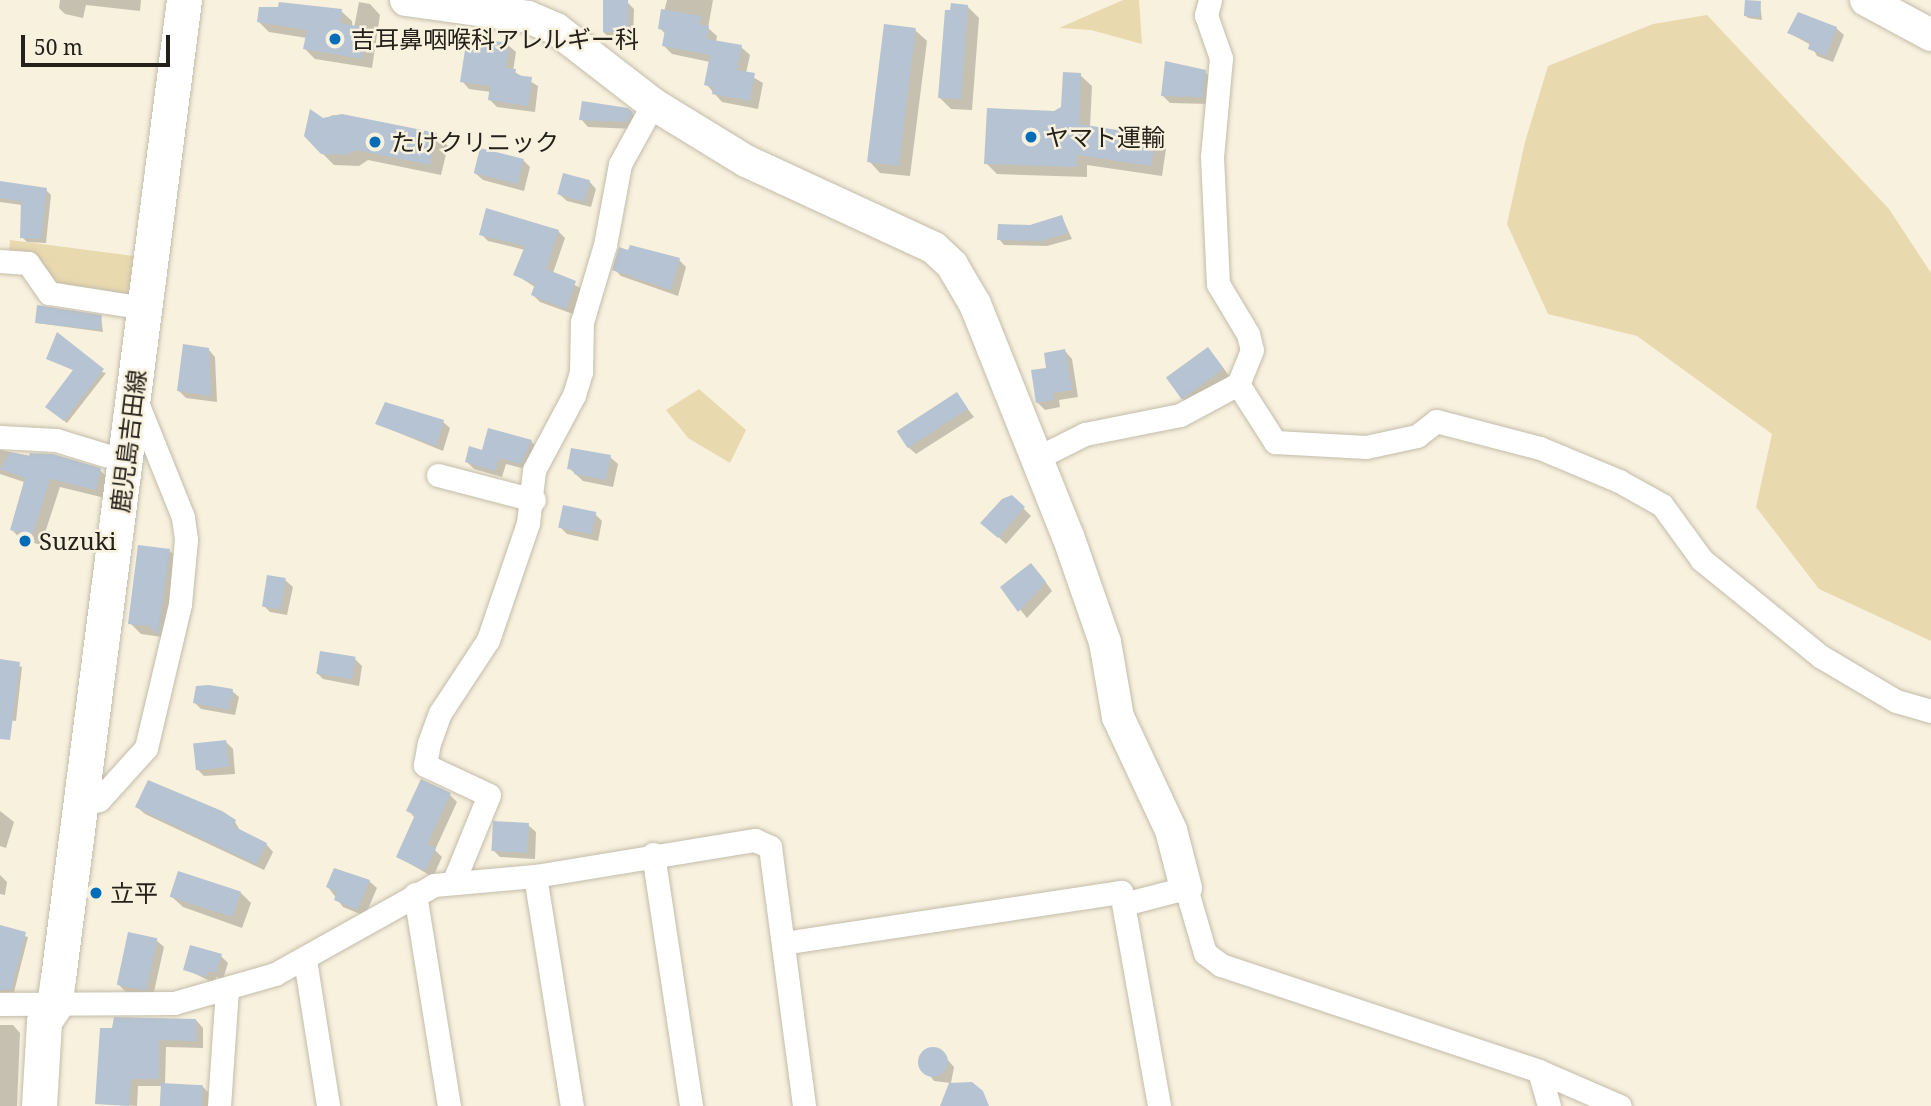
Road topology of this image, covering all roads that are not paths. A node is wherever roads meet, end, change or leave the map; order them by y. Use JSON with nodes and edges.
{"nodes":[{"id":1,"x":184,"y":0,"type":"edge"},
{"id":2,"x":406,"y":0,"type":"edge"},
{"id":3,"x":1210,"y":0,"type":"edge"},
{"id":4,"x":1866,"y":0,"type":"edge"},
{"id":5,"x":1931,"y":35,"type":"edge"},
{"id":6,"x":653,"y":104,"type":"junction"},
{"id":7,"x":0,"y":261,"type":"edge"},
{"id":8,"x":145,"y":308,"type":"junction"},
{"id":9,"x":1238,"y":384,"type":"junction"},
{"id":10,"x":134,"y":393,"type":"junction"},
{"id":11,"x":0,"y":436,"type":"edge"},
{"id":12,"x":1037,"y":458,"type":"junction"},
{"id":13,"x":125,"y":461,"type":"junction"},
{"id":14,"x":438,"y":475,"type":"dead end"},
{"id":15,"x":534,"y":500,"type":"junction"},
{"id":16,"x":1931,"y":711,"type":"edge"},
{"id":17,"x":80,"y":806,"type":"junction"},
{"id":18,"x":653,"y":854,"type":"junction"},
{"id":19,"x":535,"y":876,"type":"junction"},
{"id":20,"x":453,"y":883,"type":"junction"},
{"id":21,"x":1186,"y":888,"type":"junction"},
{"id":22,"x":415,"y":894,"type":"junction"},
{"id":23,"x":1124,"y":904,"type":"junction"},
{"id":24,"x":783,"y":943,"type":"junction"},
{"id":25,"x":305,"y":960,"type":"junction"},
{"id":26,"x":227,"y":988,"type":"junction"},
{"id":27,"x":0,"y":1004,"type":"edge"},
{"id":28,"x":54,"y":1006,"type":"junction"},
{"id":29,"x":1539,"y":1071,"type":"junction"},
{"id":30,"x":39,"y":1106,"type":"edge"},
{"id":31,"x":59,"y":1106,"type":"edge"},
{"id":32,"x":219,"y":1106,"type":"edge"},
{"id":33,"x":328,"y":1106,"type":"edge"},
{"id":34,"x":449,"y":1106,"type":"edge"},
{"id":35,"x":572,"y":1106,"type":"edge"},
{"id":36,"x":691,"y":1106,"type":"edge"},
{"id":37,"x":804,"y":1106,"type":"edge"},
{"id":38,"x":1159,"y":1106,"type":"edge"},
{"id":39,"x":1549,"y":1106,"type":"edge"},
{"id":40,"x":1620,"y":1106,"type":"edge"}],
"edges":[{"from":1,"to":8,"type":"main road","name":"鹿児島吉田線"},
{"from":2,"to":6,"type":"street"},
{"from":3,"to":9,"type":"street"},
{"from":4,"to":5,"type":"street"},
{"from":6,"to":12,"type":"street"},
{"from":6,"to":15,"type":"street"},
{"from":7,"to":8,"type":"street"},
{"from":8,"to":10,"type":"main road","name":"鹿児島吉田線"},
{"from":9,"to":12,"type":"street"},
{"from":9,"to":16,"type":"street"},
{"from":10,"to":13,"type":"main road","name":"鹿児島吉田線"},
{"from":10,"to":17,"type":"street"},
{"from":11,"to":13,"type":"street"},
{"from":12,"to":21,"type":"street"},
{"from":13,"to":17,"type":"main road","name":"鹿児島吉田線"},
{"from":14,"to":15,"type":"street"},
{"from":15,"to":20,"type":"street"},
{"from":17,"to":28,"type":"main road","name":"鹿児島吉田線"},
{"from":18,"to":19,"type":"street"},
{"from":18,"to":24,"type":"street"},
{"from":18,"to":36,"type":"street"},
{"from":19,"to":20,"type":"street"},
{"from":19,"to":35,"type":"street"},
{"from":20,"to":22,"type":"street"},
{"from":21,"to":23,"type":"street"},
{"from":21,"to":29,"type":"street"},
{"from":22,"to":25,"type":"street"},
{"from":22,"to":34,"type":"street"},
{"from":23,"to":24,"type":"street"},
{"from":23,"to":38,"type":"street"},
{"from":24,"to":37,"type":"street"},
{"from":25,"to":26,"type":"street"},
{"from":25,"to":33,"type":"street"},
{"from":26,"to":28,"type":"street"},
{"from":26,"to":32,"type":"street"},
{"from":27,"to":28,"type":"street"},
{"from":28,"to":30,"type":"main road","name":"鹿児島吉田線"},
{"from":28,"to":31,"type":"main road","name":"鹿児島吉田線"},
{"from":29,"to":39,"type":"street"},
{"from":29,"to":40,"type":"street"}]}
